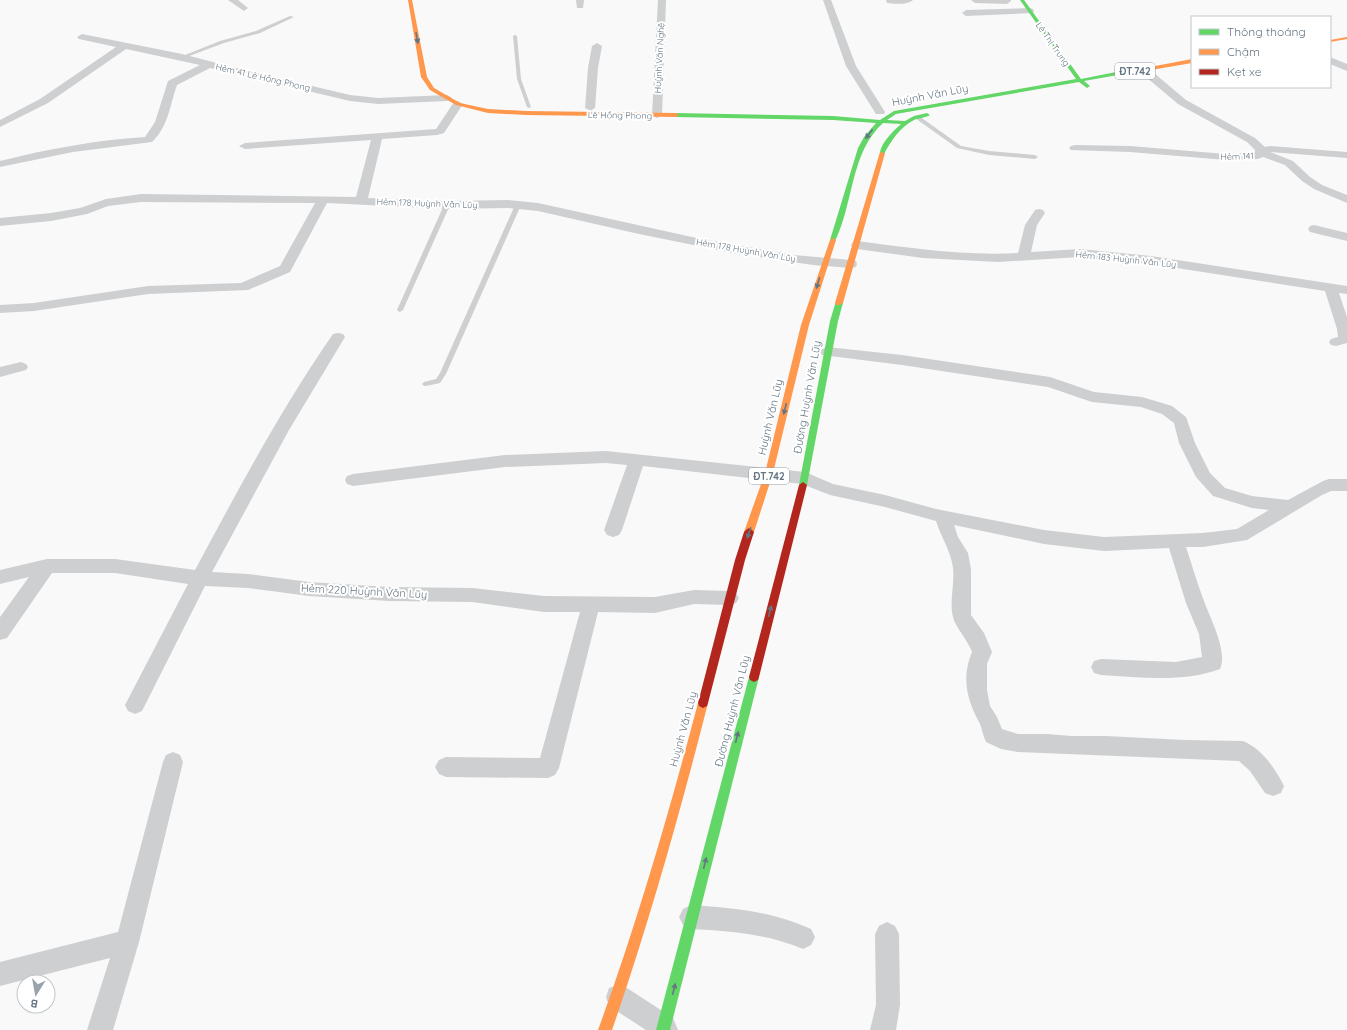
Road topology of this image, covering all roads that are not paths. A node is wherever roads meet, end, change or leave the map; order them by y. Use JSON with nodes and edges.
{"nodes":[{"id":1,"x":232,"y":0,"type":"edge"},
{"id":2,"x":410,"y":0,"type":"edge"},
{"id":3,"x":662,"y":0,"type":"edge"},
{"id":4,"x":827,"y":0,"type":"edge"},
{"id":5,"x":909,"y":0,"type":"edge"},
{"id":6,"x":975,"y":0,"type":"edge"},
{"id":7,"x":1023,"y":0,"type":"edge"},
{"id":8,"x":890,"y":1,"type":"dead end"},
{"id":9,"x":244,"y":8,"type":"dead end"},
{"id":10,"x":1030,"y":11,"type":"junction"},
{"id":11,"x":966,"y":13,"type":"dead end"},
{"id":12,"x":292,"y":17,"type":"dead end"},
{"id":13,"x":1347,"y":33,"type":"edge"},
{"id":14,"x":515,"y":36,"type":"dead end"},
{"id":15,"x":1331,"y":36,"type":"edge"},
{"id":16,"x":82,"y":37,"type":"dead end"},
{"id":17,"x":1347,"y":38,"type":"edge"},
{"id":18,"x":1331,"y":41,"type":"edge"},
{"id":19,"x":125,"y":45,"type":"junction"},
{"id":20,"x":597,"y":46,"type":"dead end"},
{"id":21,"x":182,"y":57,"type":"junction"},
{"id":22,"x":1331,"y":60,"type":"edge"},
{"id":23,"x":1191,"y":61,"type":"edge"},
{"id":24,"x":210,"y":64,"type":"junction"},
{"id":25,"x":1191,"y":67,"type":"edge"},
{"id":26,"x":1347,"y":68,"type":"edge"},
{"id":27,"x":1336,"y":74,"type":"dead end"},
{"id":28,"x":1150,"y":75,"type":"junction"},
{"id":29,"x":1347,"y":79,"type":"edge"},
{"id":30,"x":1079,"y":80,"type":"junction"},
{"id":31,"x":444,"y":86,"type":"dead end"},
{"id":32,"x":1087,"y":86,"type":"junction"},
{"id":33,"x":447,"y":98,"type":"junction"},
{"id":34,"x":458,"y":104,"type":"junction"},
{"id":35,"x":529,"y":107,"type":"junction"},
{"id":36,"x":590,"y":108,"type":"junction"},
{"id":37,"x":657,"y":112,"type":"junction"},
{"id":38,"x":894,"y":113,"type":"junction"},
{"id":39,"x":881,"y":116,"type":"junction"},
{"id":40,"x":917,"y":117,"type":"junction"},
{"id":41,"x":905,"y":123,"type":"junction"},
{"id":42,"x":0,"y":124,"type":"edge"},
{"id":43,"x":377,"y":138,"type":"junction"},
{"id":44,"x":245,"y":146,"type":"dead end"},
{"id":45,"x":1075,"y":148,"type":"dead end"},
{"id":46,"x":1261,"y":151,"type":"junction"},
{"id":47,"x":1347,"y":155,"type":"edge"},
{"id":48,"x":1035,"y":157,"type":"dead end"},
{"id":49,"x":0,"y":164,"type":"edge"},
{"id":50,"x":323,"y":199,"type":"junction"},
{"id":51,"x":1347,"y":200,"type":"edge"},
{"id":52,"x":361,"y":201,"type":"junction"},
{"id":53,"x":447,"y":205,"type":"junction"},
{"id":54,"x":518,"y":205,"type":"junction"},
{"id":55,"x":1039,"y":213,"type":"dead end"},
{"id":56,"x":1,"y":224,"type":"edge"},
{"id":57,"x":1314,"y":229,"type":"dead end"},
{"id":58,"x":1347,"y":237,"type":"edge"},
{"id":59,"x":857,"y":245,"type":"junction"},
{"id":60,"x":1023,"y":257,"type":"junction"},
{"id":61,"x":824,"y":263,"type":"junction"},
{"id":62,"x":851,"y":264,"type":"junction"},
{"id":63,"x":1331,"y":288,"type":"junction"},
{"id":64,"x":1347,"y":290,"type":"edge"},
{"id":65,"x":0,"y":309,"type":"edge"},
{"id":66,"x":400,"y":310,"type":"dead end"},
{"id":67,"x":338,"y":337,"type":"dead end"},
{"id":68,"x":1336,"y":342,"type":"dead end"},
{"id":69,"x":827,"y":352,"type":"junction"},
{"id":70,"x":21,"y":367,"type":"dead end"},
{"id":71,"x":0,"y":372,"type":"edge"},
{"id":72,"x":426,"y":384,"type":"dead end"},
{"id":73,"x":637,"y":460,"type":"junction"},
{"id":74,"x":769,"y":473,"type":"junction"},
{"id":75,"x":805,"y":478,"type":"junction"},
{"id":76,"x":353,"y":480,"type":"dead end"},
{"id":77,"x":1347,"y":485,"type":"edge"},
{"id":78,"x":1288,"y":506,"type":"junction"},
{"id":79,"x":943,"y":517,"type":"junction"},
{"id":80,"x":613,"y":530,"type":"dead end"},
{"id":81,"x":1175,"y":541,"type":"junction"},
{"id":82,"x":47,"y":566,"type":"junction"},
{"id":83,"x":0,"y":577,"type":"edge"},
{"id":84,"x":199,"y":578,"type":"junction"},
{"id":85,"x":730,"y":598,"type":"junction"},
{"id":86,"x":591,"y":605,"type":"junction"},
{"id":87,"x":0,"y":632,"type":"edge"},
{"id":88,"x":1101,"y":667,"type":"dead end"},
{"id":89,"x":135,"y":705,"type":"dead end"},
{"id":90,"x":173,"y":762,"type":"dead end"},
{"id":91,"x":446,"y":767,"type":"dead end"},
{"id":92,"x":1273,"y":786,"type":"dead end"},
{"id":93,"x":691,"y":917,"type":"junction"},
{"id":94,"x":887,"y":934,"type":"dead end"},
{"id":95,"x":803,"y":937,"type":"dead end"},
{"id":96,"x":127,"y":942,"type":"junction"},
{"id":97,"x":0,"y":974,"type":"edge"},
{"id":98,"x":618,"y":998,"type":"junction"},
{"id":99,"x":664,"y":1029,"type":"edge"},
{"id":100,"x":100,"y":1030,"type":"edge"},
{"id":101,"x":606,"y":1030,"type":"edge"},
{"id":102,"x":883,"y":1030,"type":"edge"}],
"edges":[{"from":1,"to":9,"type":"street"},
{"from":2,"to":33,"type":"main road","name":"Lê Hồng Phong","one_way":true},
{"from":3,"to":37,"type":"street","name":"Huỳnh Văn Nghệ"},
{"from":4,"to":39,"type":"street"},
{"from":5,"to":8,"type":"street"},
{"from":6,"to":7,"type":"street"},
{"from":7,"to":10,"type":"main road","name":"Lê Thị Trung"},
{"from":10,"to":11,"type":"street"},
{"from":10,"to":30,"type":"main road","name":"Lê Thị Trung"},
{"from":12,"to":21,"type":"lane"},
{"from":13,"to":15,"type":"main road"},
{"from":14,"to":35,"type":"lane"},
{"from":16,"to":19,"type":"street","name":"Hẻm 41 Lê Hồng Phong"},
{"from":17,"to":18,"type":"main road"},
{"from":19,"to":21,"type":"street","name":"Hẻm 41 Lê Hồng Phong"},
{"from":19,"to":42,"type":"street"},
{"from":20,"to":36,"type":"street"},
{"from":21,"to":24,"type":"street","name":"Hẻm 41 Lê Hồng Phong"},
{"from":22,"to":26,"type":"street"},
{"from":23,"to":30,"type":"main road","name":"Huỳnh Văn Lũy","number":"ĐT.742"},
{"from":24,"to":33,"type":"street","name":"Hẻm 41 Lê Hồng Phong"},
{"from":24,"to":49,"type":"street"},
{"from":25,"to":28,"type":"main road","number":"ĐT.742"},
{"from":27,"to":29,"type":"street"},
{"from":28,"to":32,"type":"main road","number":"ĐT.742"},
{"from":28,"to":46,"type":"street","name":"Hẻm 141"},
{"from":30,"to":32,"type":"main road","name":"Lê Thị Trung"},
{"from":30,"to":38,"type":"main road","name":"Huỳnh Văn Lũy","number":"ĐT.742"},
{"from":31,"to":35,"type":"main road","name":"Lê Hồng Phong"},
{"from":32,"to":40,"type":"main road","name":"Đường Huỳnh Văn Lũy","number":"ĐT.742"},
{"from":33,"to":34,"type":"main road","name":"Lê Hồng Phong"},
{"from":34,"to":37,"type":"main road","name":"Lê Hồng Phong"},
{"from":34,"to":43,"type":"street"},
{"from":35,"to":36,"type":"main road","name":"Lê Hồng Phong"},
{"from":36,"to":37,"type":"main road","name":"Lê Hồng Phong"},
{"from":37,"to":39,"type":"main road","name":"Lê Hồng Phong"},
{"from":38,"to":39,"type":"main road","name":"Huỳnh Văn Lũy","number":"ĐT.742"},
{"from":38,"to":40,"type":"main road"},
{"from":39,"to":41,"type":"main road","name":"Lê Hồng Phong"},
{"from":39,"to":61,"type":"main road","name":"Huỳnh Văn Lũy","number":"ĐT.742","one_way":true},
{"from":40,"to":41,"type":"main road","name":"Đường Huỳnh Văn Lũy","number":"ĐT.742"},
{"from":40,"to":48,"type":"lane"},
{"from":41,"to":59,"type":"main road","name":"Đường Huỳnh Văn Lũy","number":"ĐT.742"},
{"from":43,"to":44,"type":"street"},
{"from":43,"to":52,"type":"street"},
{"from":45,"to":46,"type":"street","name":"Hẻm 141"},
{"from":46,"to":47,"type":"street"},
{"from":46,"to":51,"type":"street"},
{"from":50,"to":52,"type":"street","name":"Hẻm 178 Huỳnh Văn Lũy"},
{"from":50,"to":56,"type":"street","name":"Hẻm 178 Huỳnh Văn Lũy"},
{"from":50,"to":65,"type":"street"},
{"from":52,"to":53,"type":"street","name":"Hẻm 178 Huỳnh Văn Lũy"},
{"from":53,"to":54,"type":"street","name":"Hẻm 178 Huỳnh Văn Lũy"},
{"from":53,"to":66,"type":"lane"},
{"from":54,"to":61,"type":"street","name":"Hẻm 178 Huỳnh Văn Lũy"},
{"from":54,"to":72,"type":"lane"},
{"from":55,"to":60,"type":"street"},
{"from":57,"to":58,"type":"street"},
{"from":59,"to":60,"type":"street","name":"Hẻm 183 Huỳnh Văn Lũy"},
{"from":59,"to":62,"type":"main road","name":"Đường Huỳnh Văn Lũy","number":"ĐT.742"},
{"from":60,"to":63,"type":"street","name":"Hẻm 183 Huỳnh Văn Lũy"},
{"from":61,"to":62,"type":"street","name":"Hẻm 178 Huỳnh Văn Lũy"},
{"from":61,"to":74,"type":"main road","name":"Huỳnh Văn Lũy","number":"ĐT.742","one_way":true},
{"from":62,"to":69,"type":"main road","name":"Đường Huỳnh Văn Lũy","number":"ĐT.742"},
{"from":63,"to":64,"type":"street","name":"Hẻm 183 Huỳnh Văn Lũy"},
{"from":63,"to":68,"type":"street"},
{"from":67,"to":84,"type":"street"},
{"from":69,"to":75,"type":"main road","name":"Đường Huỳnh Văn Lũy","number":"ĐT.742"},
{"from":69,"to":78,"type":"street"},
{"from":70,"to":71,"type":"street"},
{"from":73,"to":74,"type":"street"},
{"from":73,"to":76,"type":"street"},
{"from":73,"to":80,"type":"street"},
{"from":74,"to":75,"type":"street"},
{"from":74,"to":85,"type":"main road","name":"Huỳnh Văn Lũy","number":"ĐT.742","one_way":true},
{"from":75,"to":79,"type":"street"},
{"from":93,"to":75,"type":"main road","name":"Đường Huỳnh Văn Lũy","number":"ĐT.742","one_way":true},
{"from":77,"to":78,"type":"street"},
{"from":78,"to":81,"type":"street"},
{"from":79,"to":81,"type":"street"},
{"from":79,"to":92,"type":"street"},
{"from":81,"to":88,"type":"street"},
{"from":82,"to":83,"type":"street","name":"Hẻm 220 Huỳnh Văn Lũy"},
{"from":82,"to":84,"type":"street","name":"Hẻm 220 Huỳnh Văn Lũy"},
{"from":82,"to":87,"type":"street"},
{"from":84,"to":86,"type":"street","name":"Hẻm 220 Huỳnh Văn Lũy"},
{"from":84,"to":89,"type":"street"},
{"from":85,"to":86,"type":"street","name":"Hẻm 220 Huỳnh Văn Lũy"},
{"from":85,"to":98,"type":"main road","name":"Huỳnh Văn Lũy","number":"ĐT.742"},
{"from":86,"to":91,"type":"street"},
{"from":90,"to":96,"type":"street"},
{"from":93,"to":95,"type":"street"},
{"from":99,"to":93,"type":"main road","name":"Đường Huỳnh Văn Lũy","number":"ĐT.742","one_way":true},
{"from":94,"to":102,"type":"street"},
{"from":96,"to":97,"type":"street"},
{"from":96,"to":100,"type":"street"},
{"from":98,"to":99,"type":"street"},
{"from":98,"to":101,"type":"main road","name":"Huỳnh Văn Lũy","number":"ĐT.742"}]}
